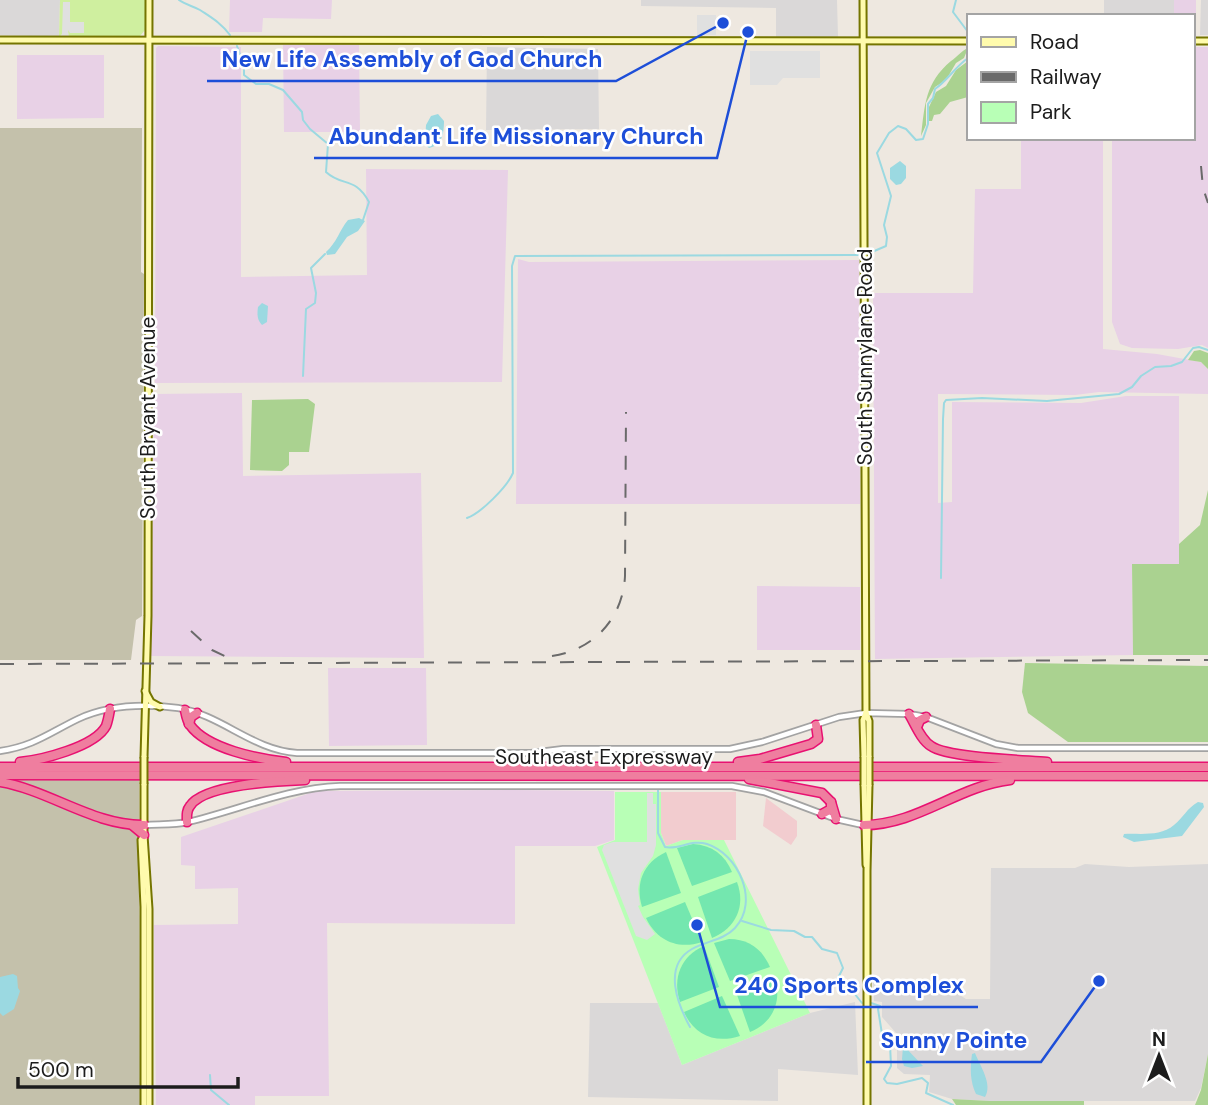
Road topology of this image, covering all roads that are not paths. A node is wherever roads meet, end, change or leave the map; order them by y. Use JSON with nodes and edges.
{"nodes":[{"id":1,"x":149,"y":0,"type":"edge"},
{"id":2,"x":863,"y":0,"type":"edge"},
{"id":3,"x":0,"y":40,"type":"edge"},
{"id":4,"x":149,"y":40,"type":"junction"},
{"id":5,"x":863,"y":41,"type":"junction"},
{"id":6,"x":967,"y":41,"type":"edge"},
{"id":7,"x":144,"y":688,"type":"junction"},
{"id":8,"x":144,"y":707,"type":"junction"},
{"id":9,"x":160,"y":707,"type":"junction"},
{"id":10,"x":110,"y":709,"type":"junction"},
{"id":11,"x":185,"y":710,"type":"junction"},
{"id":12,"x":99,"y":712,"type":"junction"},
{"id":13,"x":197,"y":713,"type":"junction"},
{"id":14,"x":866,"y":713,"type":"junction"},
{"id":15,"x":909,"y":714,"type":"junction"},
{"id":16,"x":926,"y":716,"type":"junction"},
{"id":17,"x":107,"y":721,"type":"junction"},
{"id":18,"x":189,"y":724,"type":"junction"},
{"id":19,"x":816,"y":725,"type":"junction"},
{"id":20,"x":917,"y":727,"type":"junction"},
{"id":21,"x":1208,"y":748,"type":"edge"},
{"id":22,"x":0,"y":751,"type":"edge"},
{"id":23,"x":0,"y":765,"type":"edge"},
{"id":24,"x":317,"y":767,"type":"junction"},
{"id":25,"x":672,"y":767,"type":"junction"},
{"id":26,"x":1081,"y":767,"type":"junction"},
{"id":27,"x":1208,"y":767,"type":"edge"},
{"id":28,"x":0,"y":775,"type":"edge"},
{"id":29,"x":346,"y":775,"type":"junction"},
{"id":30,"x":719,"y":775,"type":"junction"},
{"id":31,"x":1055,"y":775,"type":"junction"},
{"id":32,"x":1208,"y":776,"type":"edge"},
{"id":33,"x":0,"y":782,"type":"edge"},
{"id":34,"x":831,"y":802,"type":"junction"},
{"id":35,"x":822,"y":814,"type":"junction"},
{"id":36,"x":836,"y":819,"type":"junction"},
{"id":37,"x":187,"y":822,"type":"junction"},
{"id":38,"x":129,"y":824,"type":"junction"},
{"id":39,"x":144,"y":825,"type":"junction"},
{"id":40,"x":866,"y":825,"type":"junction"},
{"id":41,"x":144,"y":835,"type":"junction"},
{"id":42,"x":146,"y":1105,"type":"edge"},
{"id":43,"x":867,"y":1105,"type":"edge"}],
"edges":[{"from":1,"to":4,"type":"main road","name":"South Bryant Avenue"},
{"from":2,"to":5,"type":"main road","name":"South Sunnylane Road"},
{"from":3,"to":4,"type":"main road"},
{"from":4,"to":5,"type":"main road"},
{"from":4,"to":7,"type":"main road","name":"South Bryant Avenue"},
{"from":5,"to":6,"type":"main road"},
{"from":5,"to":14,"type":"main road","name":"South Sunnylane Road"},
{"from":7,"to":8,"type":"main road","name":"South Bryant Avenue"},
{"from":7,"to":9,"type":"main road"},
{"from":8,"to":9,"type":"street"},
{"from":8,"to":10,"type":"street"},
{"from":8,"to":39,"type":"main road","name":"South Bryant Avenue","bridge":true},
{"from":9,"to":11,"type":"street"},
{"from":10,"to":12,"type":"street"},
{"from":10,"to":17,"type":"highway"},
{"from":11,"to":13,"type":"street"},
{"from":11,"to":18,"type":"highway"},
{"from":12,"to":17,"type":"highway"},
{"from":12,"to":22,"type":"street"},
{"from":13,"to":18,"type":"highway"},
{"from":13,"to":19,"type":"street"},
{"from":14,"to":15,"type":"street"},
{"from":14,"to":19,"type":"street"},
{"from":14,"to":40,"type":"main road","name":"South Sunnylane Road","bridge":true},
{"from":15,"to":16,"type":"street"},
{"from":15,"to":20,"type":"highway"},
{"from":16,"to":20,"type":"highway"},
{"from":16,"to":21,"type":"street"},
{"from":17,"to":23,"type":"highway"},
{"from":18,"to":24,"type":"highway"},
{"from":19,"to":25,"type":"highway"},
{"from":20,"to":26,"type":"highway"},
{"from":23,"to":24,"type":"highway","name":"Southeast Expressway"},
{"from":24,"to":25,"type":"highway","name":"Southeast Expressway"},
{"from":25,"to":26,"type":"highway","name":"Southeast Expressway"},
{"from":26,"to":27,"type":"highway","name":"Southeast Expressway"},
{"from":28,"to":29,"type":"highway","name":"Southeast Expressway"},
{"from":29,"to":30,"type":"highway","name":"Southeast Expressway"},
{"from":29,"to":37,"type":"highway"},
{"from":30,"to":31,"type":"highway","name":"Southeast Expressway"},
{"from":30,"to":34,"type":"highway"},
{"from":31,"to":32,"type":"highway","name":"Southeast Expressway"},
{"from":31,"to":40,"type":"highway"},
{"from":33,"to":38,"type":"highway"},
{"from":34,"to":35,"type":"highway"},
{"from":34,"to":36,"type":"highway"},
{"from":35,"to":36,"type":"street"},
{"from":35,"to":37,"type":"street"},
{"from":36,"to":40,"type":"street"},
{"from":37,"to":39,"type":"street"},
{"from":38,"to":39,"type":"highway"},
{"from":38,"to":41,"type":"highway"},
{"from":39,"to":41,"type":"main road","name":"South Bryant Avenue"},
{"from":40,"to":43,"type":"main road","name":"South Sunnylane Road"},
{"from":41,"to":42,"type":"main road","name":"South Bryant Avenue"}]}
